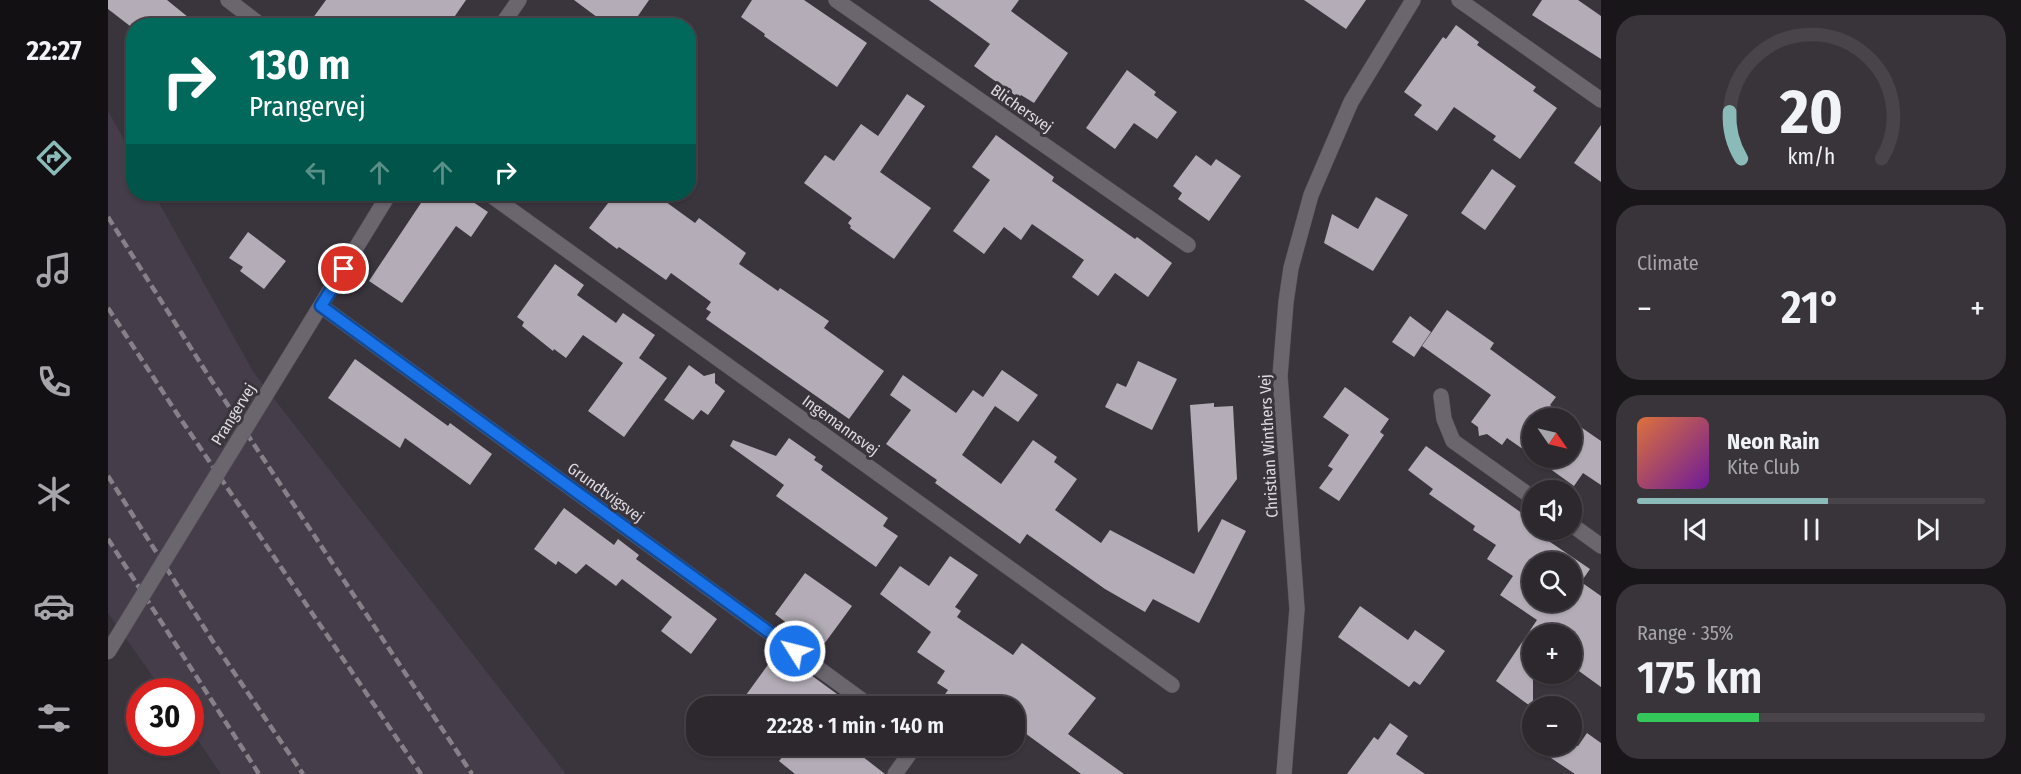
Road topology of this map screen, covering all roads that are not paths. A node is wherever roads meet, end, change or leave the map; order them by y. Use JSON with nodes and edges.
{"nodes":[{"id":1,"x":228,"y":0,"type":"edge"},
{"id":2,"x":519,"y":0,"type":"edge"},
{"id":3,"x":836,"y":0,"type":"edge"},
{"id":4,"x":1413,"y":0,"type":"edge"},
{"id":5,"x":1459,"y":0,"type":"edge"},
{"id":6,"x":252,"y":18,"type":"edge"},
{"id":7,"x":507,"y":18,"type":"edge"},
{"id":8,"x":1601,"y":100,"type":"edge"},
{"id":9,"x":385,"y":201,"type":"edge"},
{"id":10,"x":499,"y":201,"type":"edge"},
{"id":11,"x":1188,"y":245,"type":"dead end"},
{"id":12,"x":321,"y":306,"type":"junction"},
{"id":13,"x":1441,"y":396,"type":"dead end"},
{"id":14,"x":1522,"y":490,"type":"edge"},
{"id":15,"x":1582,"y":532,"type":"edge"},
{"id":16,"x":1601,"y":546,"type":"edge"},
{"id":17,"x":108,"y":652,"type":"edge"},
{"id":18,"x":1172,"y":685,"type":"dead end"},
{"id":19,"x":856,"y":696,"type":"edge"},
{"id":20,"x":908,"y":756,"type":"edge"},
{"id":21,"x":895,"y":774,"type":"edge"},
{"id":22,"x":1284,"y":774,"type":"edge"}],
"edges":[{"from":1,"to":6,"type":"street"},
{"from":2,"to":7,"type":"street"},
{"from":3,"to":11,"type":"street","name":"Blichersvej"},
{"from":4,"to":22,"type":"street","name":"Christian Winthers Vej"},
{"from":5,"to":8,"type":"street"},
{"from":9,"to":12,"type":"street","name":"Prangervej"},
{"from":10,"to":18,"type":"street","name":"Ingemannsvej"},
{"from":12,"to":17,"type":"street","name":"Prangervej","bridge":true},
{"from":12,"to":19,"type":"street","name":"Grundtvigsvej"},
{"from":13,"to":14,"type":"street"},
{"from":15,"to":16,"type":"street"},
{"from":20,"to":21,"type":"street"}]}
